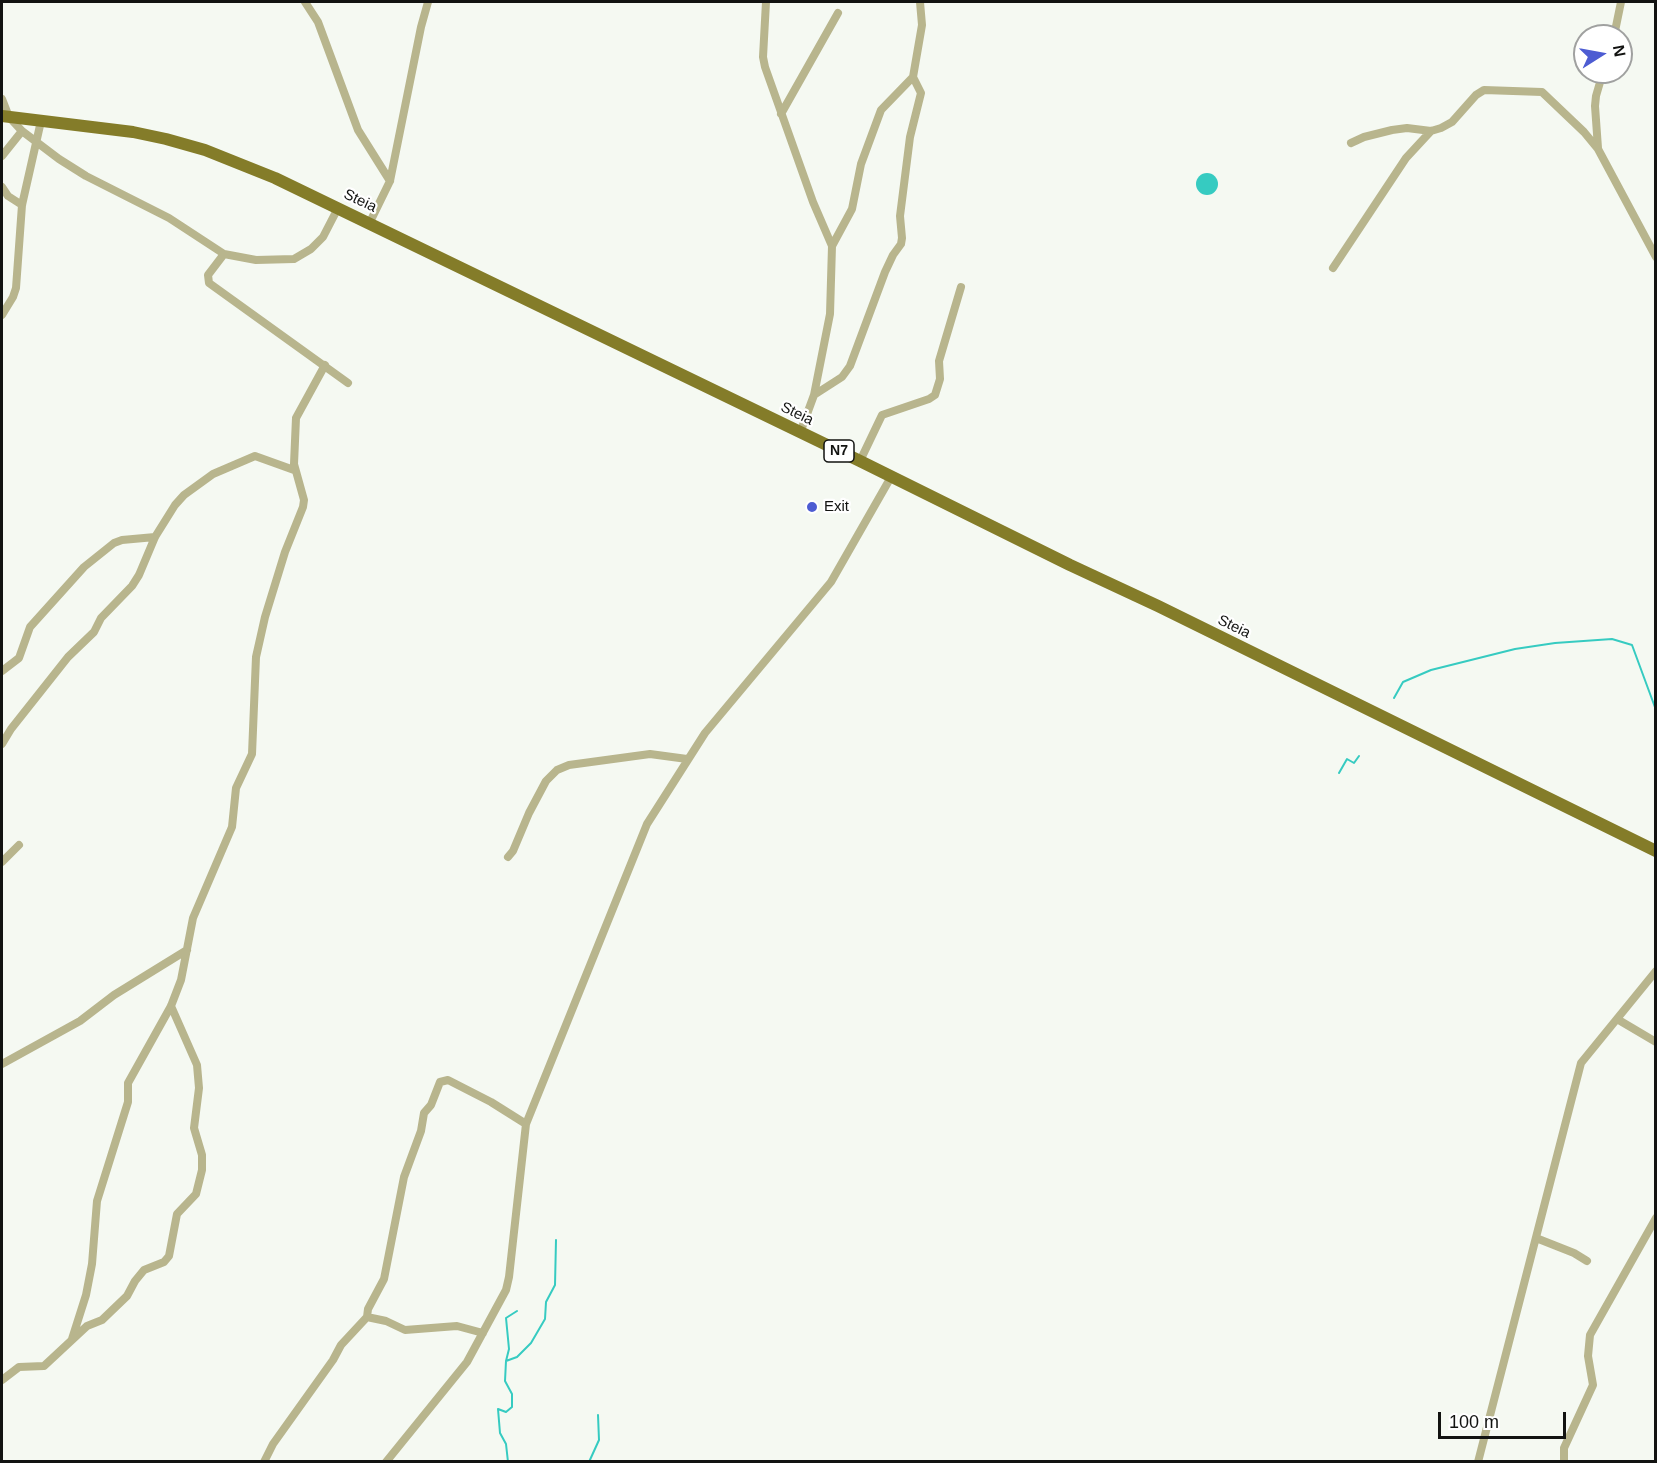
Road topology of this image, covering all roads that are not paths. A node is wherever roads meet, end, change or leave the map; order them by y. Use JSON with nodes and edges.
{"nodes":[{"id":1,"x":304,"y":2,"type":"edge"},
{"id":2,"x":428,"y":2,"type":"edge"},
{"id":3,"x":766,"y":2,"type":"edge"},
{"id":4,"x":920,"y":2,"type":"edge"},
{"id":5,"x":1621,"y":2,"type":"edge"},
{"id":6,"x":838,"y":13,"type":"dead end"},
{"id":7,"x":1616,"y":24,"type":"edge"},
{"id":8,"x":913,"y":76,"type":"junction"},
{"id":9,"x":1600,"y":84,"type":"edge"},
{"id":10,"x":2,"y":99,"type":"edge"},
{"id":11,"x":781,"y":114,"type":"junction"},
{"id":12,"x":5,"y":117,"type":"edge"},
{"id":13,"x":40,"y":121,"type":"junction"},
{"id":14,"x":22,"y":131,"type":"junction"},
{"id":15,"x":1431,"y":131,"type":"junction"},
{"id":16,"x":37,"y":142,"type":"junction"},
{"id":17,"x":1351,"y":143,"type":"dead end"},
{"id":18,"x":1598,"y":148,"type":"junction"},
{"id":19,"x":2,"y":156,"type":"edge"},
{"id":20,"x":390,"y":181,"type":"junction"},
{"id":21,"x":2,"y":187,"type":"edge"},
{"id":22,"x":22,"y":206,"type":"junction"},
{"id":23,"x":338,"y":208,"type":"junction"},
{"id":24,"x":370,"y":222,"type":"junction"},
{"id":25,"x":832,"y":246,"type":"junction"},
{"id":26,"x":224,"y":254,"type":"junction"},
{"id":27,"x":1656,"y":257,"type":"edge"},
{"id":28,"x":1333,"y":268,"type":"dead end"},
{"id":29,"x":961,"y":287,"type":"dead end"},
{"id":30,"x":2,"y":315,"type":"edge"},
{"id":31,"x":325,"y":365,"type":"junction"},
{"id":32,"x":348,"y":383,"type":"dead end"},
{"id":33,"x":814,"y":395,"type":"junction"},
{"id":34,"x":800,"y":433,"type":"junction"},
{"id":35,"x":860,"y":461,"type":"junction"},
{"id":36,"x":294,"y":470,"type":"junction"},
{"id":37,"x":891,"y":477,"type":"junction"},
{"id":38,"x":155,"y":537,"type":"junction"},
{"id":39,"x":2,"y":671,"type":"edge"},
{"id":40,"x":2,"y":744,"type":"edge"},
{"id":41,"x":687,"y":759,"type":"junction"},
{"id":42,"x":19,"y":845,"type":"dead end"},
{"id":43,"x":1656,"y":851,"type":"edge"},
{"id":44,"x":508,"y":857,"type":"dead end"},
{"id":45,"x":2,"y":862,"type":"edge"},
{"id":46,"x":187,"y":950,"type":"junction"},
{"id":47,"x":1656,"y":971,"type":"edge"},
{"id":48,"x":171,"y":1006,"type":"junction"},
{"id":49,"x":1617,"y":1019,"type":"junction"},
{"id":50,"x":1656,"y":1042,"type":"edge"},
{"id":51,"x":2,"y":1064,"type":"edge"},
{"id":52,"x":526,"y":1124,"type":"junction"},
{"id":53,"x":1656,"y":1218,"type":"edge"},
{"id":54,"x":1536,"y":1238,"type":"junction"},
{"id":55,"x":1587,"y":1261,"type":"dead end"},
{"id":56,"x":367,"y":1317,"type":"junction"},
{"id":57,"x":483,"y":1333,"type":"junction"},
{"id":58,"x":72,"y":1339,"type":"junction"},
{"id":59,"x":2,"y":1380,"type":"edge"},
{"id":60,"x":264,"y":1461,"type":"edge"},
{"id":61,"x":386,"y":1461,"type":"edge"},
{"id":62,"x":1478,"y":1461,"type":"edge"},
{"id":63,"x":1564,"y":1461,"type":"edge"}],
"edges":[{"from":1,"to":20,"type":"street"},
{"from":2,"to":20,"type":"street"},
{"from":3,"to":11,"type":"street"},
{"from":4,"to":8,"type":"street"},
{"from":5,"to":7,"type":"street"},
{"from":6,"to":11,"type":"street"},
{"from":8,"to":25,"type":"street"},
{"from":8,"to":33,"type":"street"},
{"from":9,"to":18,"type":"street"},
{"from":10,"to":12,"type":"street"},
{"from":11,"to":25,"type":"street"},
{"from":12,"to":13,"type":"main road","name":"Steia","number":"N7"},
{"from":12,"to":14,"type":"street"},
{"from":13,"to":16,"type":"street"},
{"from":13,"to":23,"type":"main road","name":"Steia","number":"N7"},
{"from":14,"to":16,"type":"street"},
{"from":14,"to":19,"type":"street"},
{"from":15,"to":17,"type":"street"},
{"from":15,"to":18,"type":"street"},
{"from":15,"to":28,"type":"street"},
{"from":16,"to":22,"type":"street"},
{"from":16,"to":26,"type":"street"},
{"from":18,"to":27,"type":"street"},
{"from":20,"to":24,"type":"street"},
{"from":21,"to":22,"type":"street"},
{"from":22,"to":30,"type":"street"},
{"from":23,"to":24,"type":"main road","name":"Steia","number":"N7"},
{"from":23,"to":26,"type":"street"},
{"from":24,"to":34,"type":"main road","name":"Steia","number":"N7"},
{"from":25,"to":33,"type":"street"},
{"from":26,"to":31,"type":"street"},
{"from":29,"to":35,"type":"street"},
{"from":31,"to":32,"type":"street"},
{"from":31,"to":36,"type":"street"},
{"from":33,"to":34,"type":"street"},
{"from":34,"to":35,"type":"main road","name":"Steia","number":"N7"},
{"from":35,"to":37,"type":"main road","name":"Steia","number":"N7"},
{"from":36,"to":38,"type":"street"},
{"from":36,"to":46,"type":"street"},
{"from":37,"to":41,"type":"street"},
{"from":37,"to":43,"type":"main road","name":"Steia","number":"N7"},
{"from":38,"to":39,"type":"street"},
{"from":38,"to":40,"type":"street"},
{"from":41,"to":44,"type":"street"},
{"from":41,"to":52,"type":"street"},
{"from":42,"to":45,"type":"street"},
{"from":46,"to":48,"type":"street"},
{"from":46,"to":51,"type":"street"},
{"from":47,"to":49,"type":"street"},
{"from":48,"to":58,"type":"street"},
{"from":48,"to":58,"type":"street"},
{"from":49,"to":50,"type":"street"},
{"from":49,"to":54,"type":"street"},
{"from":52,"to":56,"type":"street"},
{"from":52,"to":57,"type":"street"},
{"from":53,"to":63,"type":"street"},
{"from":54,"to":55,"type":"street"},
{"from":54,"to":62,"type":"street"},
{"from":56,"to":57,"type":"street"},
{"from":56,"to":60,"type":"street"},
{"from":57,"to":61,"type":"street"},
{"from":58,"to":59,"type":"street"}]}
